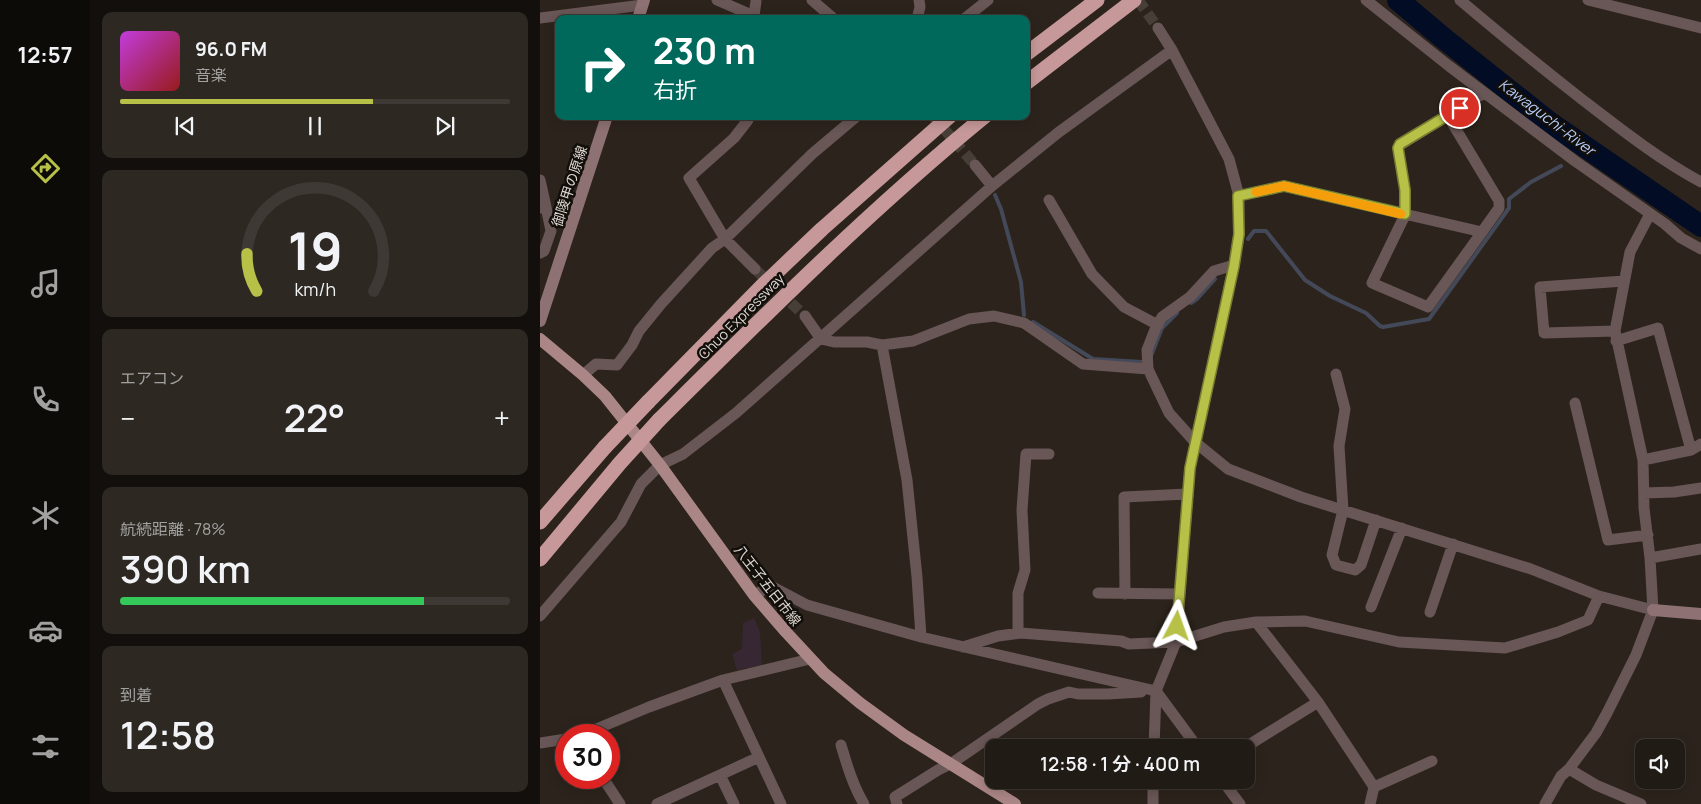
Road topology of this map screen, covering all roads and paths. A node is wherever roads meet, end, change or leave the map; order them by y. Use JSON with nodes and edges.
{"nodes":[{"id":1,"x":717,"y":0,"type":"edge"},
{"id":2,"x":812,"y":0,"type":"edge"},
{"id":3,"x":919,"y":0,"type":"edge"},
{"id":4,"x":988,"y":0,"type":"edge"},
{"id":5,"x":1097,"y":0,"type":"edge"},
{"id":6,"x":1134,"y":0,"type":"edge"},
{"id":7,"x":1366,"y":0,"type":"edge"},
{"id":8,"x":1588,"y":0,"type":"edge"},
{"id":9,"x":756,"y":1,"type":"edge"},
{"id":10,"x":1468,"y":2,"type":"edge"},
{"id":11,"x":643,"y":3,"type":"edge"},
{"id":12,"x":561,"y":15,"type":"edge"},
{"id":13,"x":639,"y":15,"type":"edge"},
{"id":14,"x":750,"y":15,"type":"edge"},
{"id":15,"x":754,"y":15,"type":"edge"},
{"id":16,"x":829,"y":15,"type":"edge"},
{"id":17,"x":919,"y":15,"type":"edge"},
{"id":18,"x":969,"y":15,"type":"edge"},
{"id":19,"x":555,"y":16,"type":"edge"},
{"id":20,"x":540,"y":18,"type":"edge"},
{"id":21,"x":1158,"y":28,"type":"tunnel mouth"},
{"id":22,"x":1701,"y":28,"type":"edge"},
{"id":23,"x":1172,"y":50,"type":"junction"},
{"id":24,"x":1030,"y":51,"type":"edge"},
{"id":25,"x":1030,"y":80,"type":"edge"},
{"id":26,"x":1484,"y":93,"type":"junction"},
{"id":27,"x":1448,"y":116,"type":"junction"},
{"id":28,"x":606,"y":120,"type":"edge"},
{"id":29,"x":748,"y":120,"type":"edge"},
{"id":30,"x":852,"y":120,"type":"edge"},
{"id":31,"x":945,"y":120,"type":"edge"},
{"id":32,"x":980,"y":120,"type":"edge"},
{"id":33,"x":975,"y":165,"type":"tunnel mouth"},
{"id":34,"x":540,"y":180,"type":"edge"},
{"id":35,"x":1701,"y":182,"type":"edge"},
{"id":36,"x":992,"y":186,"type":"junction"},
{"id":37,"x":1238,"y":196,"type":"junction"},
{"id":38,"x":1048,"y":200,"type":"dead end"},
{"id":39,"x":543,"y":207,"type":"edge"},
{"id":40,"x":1405,"y":214,"type":"junction"},
{"id":41,"x":1650,"y":214,"type":"junction"},
{"id":42,"x":1482,"y":232,"type":"junction"},
{"id":43,"x":725,"y":238,"type":"junction"},
{"id":44,"x":1701,"y":249,"type":"edge"},
{"id":45,"x":540,"y":254,"type":"edge"},
{"id":46,"x":1234,"y":266,"type":"junction"},
{"id":47,"x":755,"y":269,"type":"tunnel mouth"},
{"id":48,"x":1624,"y":281,"type":"junction"},
{"id":49,"x":805,"y":316,"type":"tunnel mouth"},
{"id":50,"x":540,"y":321,"type":"edge"},
{"id":51,"x":1158,"y":324,"type":"junction"},
{"id":52,"x":1616,"y":336,"type":"junction"},
{"id":53,"x":540,"y":339,"type":"edge"},
{"id":54,"x":821,"y":339,"type":"junction"},
{"id":55,"x":882,"y":344,"type":"junction"},
{"id":56,"x":1148,"y":368,"type":"junction"},
{"id":57,"x":1336,"y":374,"type":"dead end"},
{"id":58,"x":583,"y":375,"type":"junction"},
{"id":59,"x":1575,"y":403,"type":"dead end"},
{"id":60,"x":1195,"y":442,"type":"junction"},
{"id":61,"x":1696,"y":447,"type":"edge"},
{"id":62,"x":1049,"y":454,"type":"dead end"},
{"id":63,"x":1643,"y":460,"type":"junction"},
{"id":64,"x":660,"y":465,"type":"junction"},
{"id":65,"x":1701,"y":488,"type":"edge"},
{"id":66,"x":1644,"y":493,"type":"junction"},
{"id":67,"x":1187,"y":494,"type":"junction"},
{"id":68,"x":1343,"y":510,"type":"junction"},
{"id":69,"x":1376,"y":520,"type":"junction"},
{"id":70,"x":540,"y":522,"type":"edge"},
{"id":71,"x":1402,"y":528,"type":"junction"},
{"id":72,"x":1648,"y":536,"type":"junction"},
{"id":73,"x":1453,"y":544,"type":"junction"},
{"id":74,"x":1701,"y":549,"type":"edge"},
{"id":75,"x":1650,"y":558,"type":"junction"},
{"id":76,"x":540,"y":559,"type":"edge"},
{"id":77,"x":1098,"y":593,"type":"dead end"},
{"id":78,"x":1125,"y":594,"type":"junction"},
{"id":79,"x":1179,"y":594,"type":"junction"},
{"id":80,"x":754,"y":595,"type":"junction"},
{"id":81,"x":1599,"y":596,"type":"junction"},
{"id":82,"x":1371,"y":607,"type":"dead end"},
{"id":83,"x":1653,"y":610,"type":"junction"},
{"id":84,"x":1430,"y":612,"type":"dead end"},
{"id":85,"x":1701,"y":614,"type":"edge"},
{"id":86,"x":540,"y":616,"type":"edge"},
{"id":87,"x":1256,"y":622,"type":"junction"},
{"id":88,"x":1018,"y":633,"type":"junction"},
{"id":89,"x":921,"y":637,"type":"junction"},
{"id":90,"x":1176,"y":642,"type":"junction"},
{"id":91,"x":963,"y":647,"type":"junction"},
{"id":92,"x":810,"y":659,"type":"junction"},
{"id":93,"x":723,"y":680,"type":"junction"},
{"id":94,"x":1156,"y":691,"type":"junction"},
{"id":95,"x":1318,"y":702,"type":"junction"},
{"id":96,"x":608,"y":724,"type":"edge"},
{"id":97,"x":1154,"y":739,"type":"edge"},
{"id":98,"x":1191,"y":739,"type":"edge"},
{"id":99,"x":555,"y":741,"type":"edge"},
{"id":100,"x":1255,"y":741,"type":"edge"},
{"id":101,"x":540,"y":743,"type":"edge"},
{"id":102,"x":841,"y":745,"type":"dead end"},
{"id":103,"x":759,"y":757,"type":"junction"},
{"id":104,"x":1432,"y":762,"type":"dead end"},
{"id":105,"x":952,"y":763,"type":"junction"},
{"id":106,"x":1569,"y":769,"type":"junction"},
{"id":107,"x":720,"y":775,"type":"junction"},
{"id":108,"x":1374,"y":787,"type":"junction"},
{"id":109,"x":610,"y":789,"type":"edge"},
{"id":110,"x":1153,"y":789,"type":"edge"},
{"id":111,"x":1229,"y":789,"type":"edge"},
{"id":112,"x":620,"y":804,"type":"edge"},
{"id":113,"x":657,"y":804,"type":"edge"},
{"id":114,"x":734,"y":804,"type":"edge"},
{"id":115,"x":781,"y":804,"type":"edge"},
{"id":116,"x":864,"y":804,"type":"edge"},
{"id":117,"x":897,"y":804,"type":"edge"},
{"id":118,"x":1014,"y":804,"type":"edge"},
{"id":119,"x":1153,"y":804,"type":"edge"},
{"id":120,"x":1240,"y":804,"type":"edge"},
{"id":121,"x":1370,"y":804,"type":"edge"},
{"id":122,"x":1546,"y":804,"type":"edge"},
{"id":123,"x":1640,"y":804,"type":"edge"}],
"edges":[{"from":1,"to":14,"type":"street"},
{"from":2,"to":16,"type":"street"},
{"from":3,"to":17,"type":"street"},
{"from":4,"to":18,"type":"street"},
{"from":5,"to":24,"type":"highway"},
{"from":6,"to":25,"type":"highway"},
{"from":7,"to":26,"type":"street"},
{"from":8,"to":22,"type":"street"},
{"from":9,"to":15,"type":"street"},
{"from":10,"to":35,"type":"street"},
{"from":11,"to":12,"type":"street"},
{"from":11,"to":13,"type":"street"},
{"from":19,"to":20,"type":"street"},
{"from":21,"to":23,"type":"street"},
{"from":23,"to":36,"type":"street"},
{"from":23,"to":37,"type":"street"},
{"from":26,"to":27,"type":"street"},
{"from":26,"to":41,"type":"street"},
{"from":27,"to":40,"type":"street"},
{"from":27,"to":42,"type":"street"},
{"from":28,"to":50,"type":"street","name":"御陵甲の原線"},
{"from":29,"to":43,"type":"street"},
{"from":30,"to":43,"type":"street"},
{"from":31,"to":70,"type":"highway","name":"Chuo Expressway","bridge":true},
{"from":32,"to":76,"type":"highway","name":"Chuo Expressway","bridge":true},
{"from":33,"to":36,"type":"street"},
{"from":34,"to":39,"type":"street"},
{"from":36,"to":54,"type":"street"},
{"from":37,"to":40,"type":"street"},
{"from":37,"to":46,"type":"street"},
{"from":38,"to":51,"type":"street"},
{"from":39,"to":45,"type":"street"},
{"from":40,"to":42,"type":"street"},
{"from":40,"to":42,"type":"street"},
{"from":41,"to":44,"type":"street"},
{"from":41,"to":48,"type":"street"},
{"from":43,"to":47,"type":"street"},
{"from":43,"to":58,"type":"street"},
{"from":46,"to":51,"type":"street"},
{"from":46,"to":60,"type":"street"},
{"from":48,"to":52,"type":"street"},
{"from":48,"to":52,"type":"street"},
{"from":49,"to":54,"type":"street"},
{"from":51,"to":56,"type":"street"},
{"from":52,"to":61,"type":"street"},
{"from":52,"to":63,"type":"street"},
{"from":53,"to":58,"type":"main road","name":"八王子五日市線"},
{"from":54,"to":55,"type":"street"},
{"from":54,"to":64,"type":"street"},
{"from":55,"to":56,"type":"street"},
{"from":55,"to":89,"type":"street"},
{"from":56,"to":60,"type":"street"},
{"from":57,"to":68,"type":"street"},
{"from":58,"to":64,"type":"main road","name":"八王子五日市線"},
{"from":59,"to":72,"type":"street"},
{"from":60,"to":67,"type":"street"},
{"from":60,"to":68,"type":"street"},
{"from":61,"to":63,"type":"street"},
{"from":62,"to":88,"type":"street"},
{"from":63,"to":66,"type":"street"},
{"from":64,"to":80,"type":"main road","name":"八王子五日市線"},
{"from":64,"to":86,"type":"street"},
{"from":65,"to":66,"type":"street"},
{"from":66,"to":72,"type":"street"},
{"from":67,"to":78,"type":"street"},
{"from":67,"to":79,"type":"street"},
{"from":68,"to":69,"type":"street"},
{"from":68,"to":69,"type":"street"},
{"from":69,"to":71,"type":"street"},
{"from":71,"to":73,"type":"street"},
{"from":71,"to":82,"type":"street"},
{"from":72,"to":75,"type":"street"},
{"from":73,"to":81,"type":"street"},
{"from":73,"to":84,"type":"street"},
{"from":74,"to":75,"type":"street"},
{"from":75,"to":83,"type":"street"},
{"from":77,"to":78,"type":"street"},
{"from":78,"to":79,"type":"street"},
{"from":79,"to":90,"type":"street"},
{"from":80,"to":89,"type":"street"},
{"from":80,"to":92,"type":"main road","name":"八王子五日市線"},
{"from":81,"to":83,"type":"street"},
{"from":81,"to":87,"type":"street"},
{"from":83,"to":85,"type":"street"},
{"from":83,"to":106,"type":"street"},
{"from":87,"to":90,"type":"street"},
{"from":87,"to":95,"type":"street"},
{"from":88,"to":90,"type":"street"},
{"from":88,"to":91,"type":"street"},
{"from":89,"to":91,"type":"street"},
{"from":90,"to":94,"type":"street"},
{"from":91,"to":94,"type":"street"},
{"from":92,"to":93,"type":"street"},
{"from":92,"to":105,"type":"main road","name":"八王子五日市線"},
{"from":93,"to":96,"type":"street"},
{"from":93,"to":103,"type":"street"},
{"from":94,"to":97,"type":"street"},
{"from":94,"to":98,"type":"street"},
{"from":94,"to":105,"type":"street"},
{"from":95,"to":100,"type":"street"},
{"from":95,"to":108,"type":"street"},
{"from":99,"to":101,"type":"street"},
{"from":102,"to":116,"type":"street"},
{"from":103,"to":107,"type":"street"},
{"from":103,"to":115,"type":"street"},
{"from":104,"to":108,"type":"street"},
{"from":105,"to":117,"type":"street"},
{"from":105,"to":118,"type":"main road","name":"八王子五日市線"},
{"from":106,"to":122,"type":"street"},
{"from":106,"to":123,"type":"street"},
{"from":107,"to":113,"type":"street"},
{"from":107,"to":114,"type":"street"},
{"from":108,"to":121,"type":"street"},
{"from":109,"to":112,"type":"street"},
{"from":110,"to":119,"type":"street"},
{"from":111,"to":120,"type":"street"}]}
